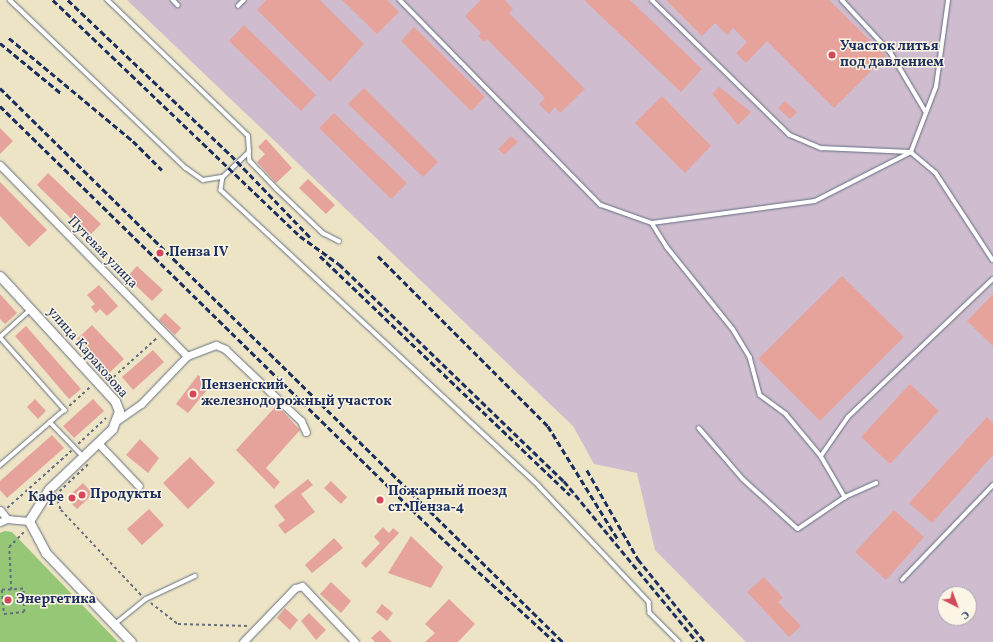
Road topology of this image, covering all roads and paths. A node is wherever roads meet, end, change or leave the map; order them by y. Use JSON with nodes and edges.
{"nodes":[{"id":1,"x":10,"y":0,"type":"edge"},
{"id":2,"x":107,"y":0,"type":"edge"},
{"id":3,"x":173,"y":0,"type":"edge"},
{"id":4,"x":244,"y":0,"type":"edge"},
{"id":5,"x":400,"y":0,"type":"edge"},
{"id":6,"x":652,"y":0,"type":"edge"},
{"id":7,"x":842,"y":0,"type":"edge"},
{"id":8,"x":948,"y":0,"type":"edge"},
{"id":9,"x":178,"y":6,"type":"dead end"},
{"id":10,"x":238,"y":6,"type":"dead end"},
{"id":11,"x":926,"y":112,"type":"junction"},
{"id":12,"x":249,"y":152,"type":"junction"},
{"id":13,"x":910,"y":152,"type":"junction"},
{"id":14,"x":0,"y":165,"type":"edge"},
{"id":15,"x":223,"y":177,"type":"junction"},
{"id":16,"x":652,"y":223,"type":"junction"},
{"id":17,"x":339,"y":241,"type":"dead end"},
{"id":18,"x":993,"y":260,"type":"edge"},
{"id":19,"x":0,"y":276,"type":"edge"},
{"id":20,"x":993,"y":279,"type":"edge"},
{"id":21,"x":30,"y":310,"type":"junction"},
{"id":22,"x":163,"y":332,"type":"junction"},
{"id":23,"x":0,"y":337,"type":"edge"},
{"id":24,"x":187,"y":356,"type":"junction"},
{"id":25,"x":96,"y":386,"type":"junction"},
{"id":26,"x":65,"y":410,"type":"junction"},
{"id":27,"x":109,"y":416,"type":"dead end"},
{"id":28,"x":118,"y":420,"type":"junction"},
{"id":29,"x":50,"y":422,"type":"junction"},
{"id":30,"x":699,"y":428,"type":"dead end"},
{"id":31,"x":306,"y":432,"type":"dead end"},
{"id":32,"x":98,"y":443,"type":"junction"},
{"id":33,"x":74,"y":448,"type":"junction"},
{"id":34,"x":821,"y":456,"type":"junction"},
{"id":35,"x":83,"y":457,"type":"junction"},
{"id":36,"x":94,"y":460,"type":"dead end"},
{"id":37,"x":0,"y":466,"type":"edge"},
{"id":38,"x":876,"y":483,"type":"dead end"},
{"id":39,"x":993,"y":485,"type":"edge"},
{"id":40,"x":139,"y":486,"type":"dead end"},
{"id":41,"x":845,"y":497,"type":"junction"},
{"id":42,"x":3,"y":514,"type":"edge"},
{"id":43,"x":0,"y":522,"type":"edge"},
{"id":44,"x":29,"y":524,"type":"junction"},
{"id":45,"x":195,"y":576,"type":"dead end"},
{"id":46,"x":902,"y":580,"type":"dead end"},
{"id":47,"x":11,"y":590,"type":"junction"},
{"id":48,"x":146,"y":599,"type":"junction"},
{"id":49,"x":115,"y":624,"type":"junction"},
{"id":50,"x":259,"y":625,"type":"junction"},
{"id":51,"x":131,"y":642,"type":"edge"},
{"id":52,"x":243,"y":642,"type":"edge"},
{"id":53,"x":355,"y":642,"type":"edge"},
{"id":54,"x":679,"y":642,"type":"edge"}],
"edges":[{"from":1,"to":15,"type":"lane"},
{"from":2,"to":12,"type":"lane"},
{"from":3,"to":9,"type":"lane"},
{"from":4,"to":10,"type":"lane"},
{"from":5,"to":16,"type":"lane"},
{"from":6,"to":13,"type":"lane"},
{"from":7,"to":11,"type":"lane"},
{"from":8,"to":11,"type":"lane"},
{"from":11,"to":13,"type":"lane"},
{"from":12,"to":15,"type":"lane"},
{"from":12,"to":17,"type":"lane"},
{"from":13,"to":16,"type":"lane"},
{"from":13,"to":18,"type":"lane"},
{"from":14,"to":22,"type":"street","name":"Путевая улица"},
{"from":15,"to":54,"type":"lane"},
{"from":16,"to":34,"type":"lane"},
{"from":19,"to":21,"type":"main road","name":"улица Каракозова"},
{"from":20,"to":34,"type":"lane"},
{"from":21,"to":23,"type":"lane"},
{"from":21,"to":25,"type":"main road","name":"улица Каракозова"},
{"from":22,"to":24,"type":"street","name":"Путевая улица"},
{"from":22,"to":25,"type":"path"},
{"from":23,"to":26,"type":"lane"},
{"from":24,"to":28,"type":"street"},
{"from":24,"to":31,"type":"street"},
{"from":25,"to":26,"type":"path"},
{"from":25,"to":28,"type":"main road","name":"улица Каракозова"},
{"from":26,"to":29,"type":"lane"},
{"from":27,"to":33,"type":"path"},
{"from":28,"to":32,"type":"main road","name":"улица Каракозова"},
{"from":29,"to":33,"type":"lane"},
{"from":29,"to":37,"type":"lane"},
{"from":30,"to":41,"type":"lane"},
{"from":32,"to":35,"type":"main road","name":"улица Каракозова"},
{"from":32,"to":40,"type":"street"},
{"from":33,"to":35,"type":"lane"},
{"from":33,"to":42,"type":"path"},
{"from":34,"to":41,"type":"lane"},
{"from":35,"to":44,"type":"main road","name":"улица Каракозова"},
{"from":36,"to":48,"type":"path"},
{"from":38,"to":41,"type":"lane"},
{"from":39,"to":46,"type":"lane"},
{"from":42,"to":43,"type":"street"},
{"from":42,"to":44,"type":"street"},
{"from":44,"to":47,"type":"path"},
{"from":44,"to":49,"type":"main road"},
{"from":45,"to":48,"type":"lane"},
{"from":47,"to":47,"type":"path"},
{"from":48,"to":49,"type":"lane"},
{"from":48,"to":50,"type":"path"},
{"from":49,"to":51,"type":"main road"},
{"from":50,"to":52,"type":"street"},
{"from":50,"to":53,"type":"street"}]}
